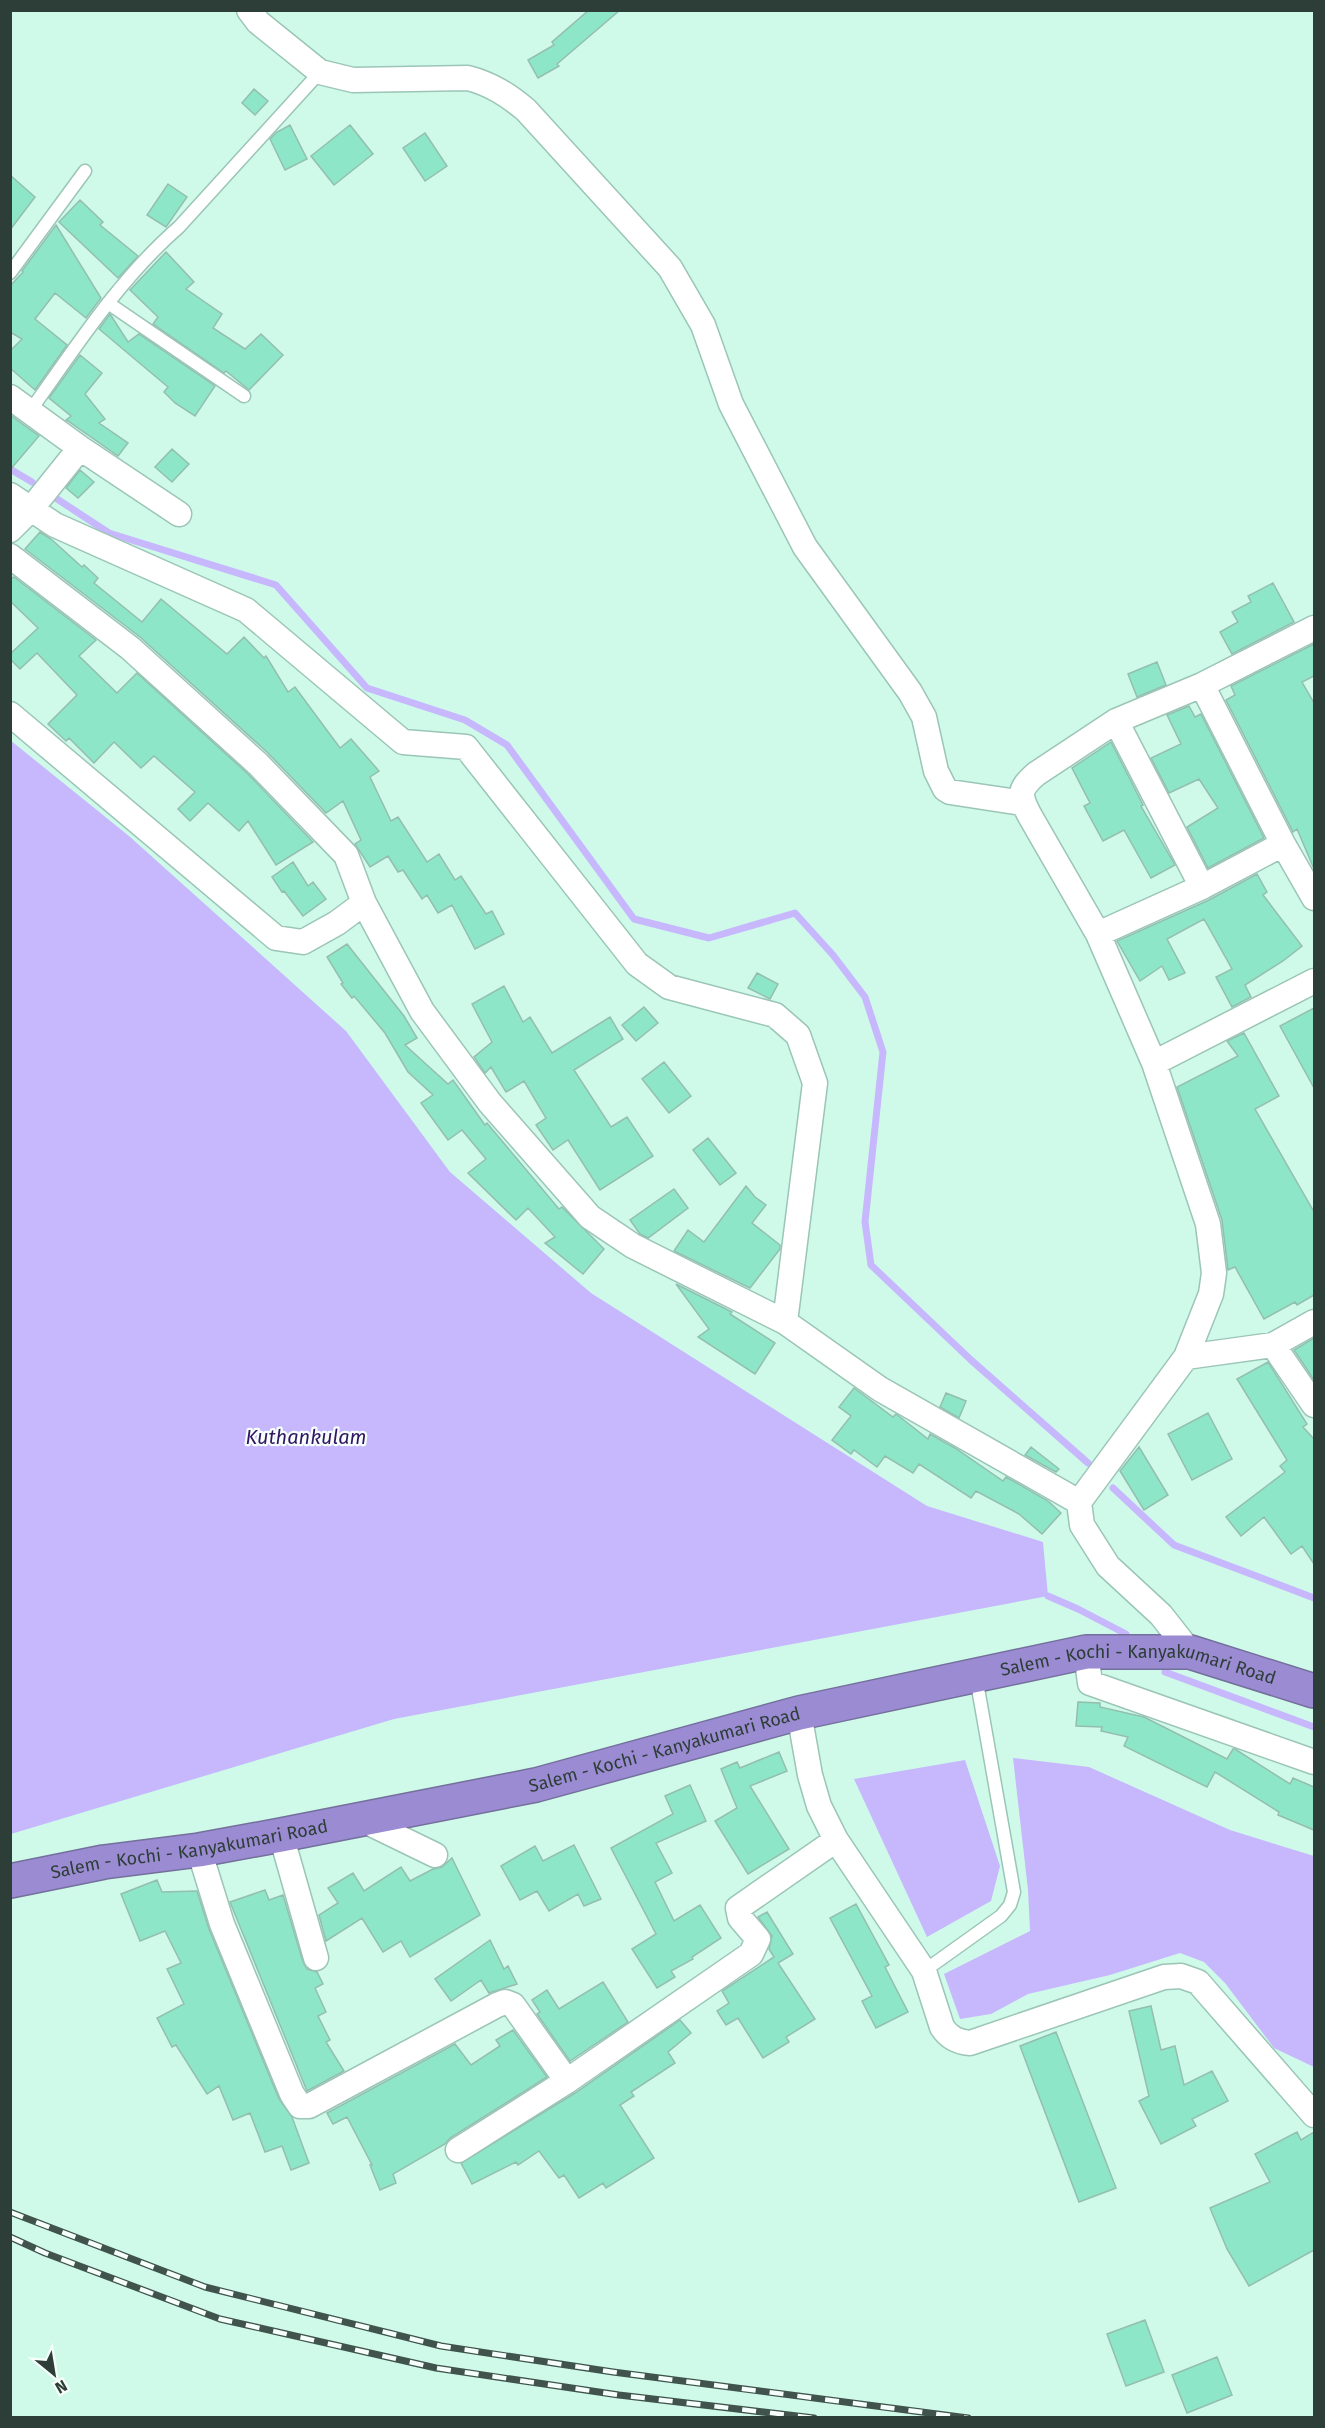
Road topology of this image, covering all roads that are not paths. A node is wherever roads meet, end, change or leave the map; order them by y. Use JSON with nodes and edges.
{"nodes":[{"id":1,"x":249,"y":10,"type":"edge"},
{"id":2,"x":320,"y":72,"type":"junction"},
{"id":3,"x":85,"y":171,"type":"dead end"},
{"id":4,"x":10,"y":273,"type":"edge"},
{"id":5,"x":108,"y":303,"type":"junction"},
{"id":6,"x":243,"y":396,"type":"dead end"},
{"id":7,"x":10,"y":397,"type":"edge"},
{"id":8,"x":30,"y":411,"type":"junction"},
{"id":9,"x":80,"y":448,"type":"junction"},
{"id":10,"x":10,"y":495,"type":"edge"},
{"id":11,"x":31,"y":509,"type":"junction"},
{"id":12,"x":179,"y":514,"type":"dead end"},
{"id":13,"x":10,"y":530,"type":"edge"},
{"id":14,"x":10,"y":556,"type":"edge"},
{"id":15,"x":1314,"y":628,"type":"edge"},
{"id":16,"x":1202,"y":685,"type":"junction"},
{"id":17,"x":10,"y":714,"type":"edge"},
{"id":18,"x":1116,"y":722,"type":"junction"},
{"id":19,"x":1023,"y":803,"type":"junction"},
{"id":20,"x":1283,"y":844,"type":"junction"},
{"id":21,"x":1202,"y":886,"type":"junction"},
{"id":22,"x":1314,"y":898,"type":"edge"},
{"id":23,"x":364,"y":903,"type":"junction"},
{"id":24,"x":1098,"y":934,"type":"junction"},
{"id":25,"x":1314,"y":981,"type":"edge"},
{"id":26,"x":1154,"y":1063,"type":"junction"},
{"id":27,"x":785,"y":1322,"type":"junction"},
{"id":28,"x":1314,"y":1322,"type":"edge"},
{"id":29,"x":1274,"y":1345,"type":"junction"},
{"id":30,"x":1186,"y":1357,"type":"junction"},
{"id":31,"x":1314,"y":1405,"type":"edge"},
{"id":32,"x":1079,"y":1502,"type":"junction"},
{"id":33,"x":1086,"y":1652,"type":"junction"},
{"id":34,"x":1190,"y":1652,"type":"junction"},
{"id":35,"x":976,"y":1676,"type":"junction"},
{"id":36,"x":1314,"y":1691,"type":"edge"},
{"id":37,"x":799,"y":1713,"type":"junction"},
{"id":38,"x":1314,"y":1762,"type":"edge"},
{"id":39,"x":363,"y":1820,"type":"junction"},
{"id":40,"x":281,"y":1835,"type":"junction"},
{"id":41,"x":836,"y":1840,"type":"junction"},
{"id":42,"x":199,"y":1850,"type":"junction"},
{"id":43,"x":435,"y":1855,"type":"dead end"},
{"id":44,"x":10,"y":1881,"type":"edge"},
{"id":45,"x":316,"y":1958,"type":"dead end"},
{"id":46,"x":924,"y":1971,"type":"junction"},
{"id":47,"x":567,"y":2081,"type":"junction"},
{"id":48,"x":1314,"y":2115,"type":"edge"},
{"id":49,"x":458,"y":2150,"type":"dead end"}],
"edges":[{"from":1,"to":2,"type":"street"},
{"from":2,"to":5,"type":"lane"},
{"from":2,"to":19,"type":"street"},
{"from":3,"to":4,"type":"lane"},
{"from":5,"to":6,"type":"lane"},
{"from":5,"to":8,"type":"lane"},
{"from":7,"to":8,"type":"street"},
{"from":8,"to":9,"type":"street"},
{"from":9,"to":11,"type":"street"},
{"from":9,"to":12,"type":"street"},
{"from":10,"to":11,"type":"street"},
{"from":11,"to":13,"type":"street"},
{"from":11,"to":27,"type":"street"},
{"from":14,"to":23,"type":"street"},
{"from":15,"to":16,"type":"street"},
{"from":16,"to":18,"type":"street"},
{"from":16,"to":20,"type":"street"},
{"from":17,"to":23,"type":"street"},
{"from":18,"to":19,"type":"street"},
{"from":18,"to":21,"type":"street"},
{"from":19,"to":24,"type":"street"},
{"from":20,"to":21,"type":"street"},
{"from":20,"to":22,"type":"street"},
{"from":21,"to":24,"type":"street"},
{"from":23,"to":27,"type":"street"},
{"from":24,"to":26,"type":"street"},
{"from":25,"to":26,"type":"street"},
{"from":26,"to":30,"type":"street"},
{"from":27,"to":32,"type":"street"},
{"from":28,"to":29,"type":"street"},
{"from":29,"to":30,"type":"street"},
{"from":29,"to":31,"type":"street"},
{"from":30,"to":32,"type":"street"},
{"from":32,"to":34,"type":"street"},
{"from":33,"to":34,"type":"highway","name":"Salem - Kochi - Kanyakumari Road"},
{"from":33,"to":35,"type":"highway","name":"Salem - Kochi - Kanyakumari Road"},
{"from":33,"to":38,"type":"street"},
{"from":34,"to":36,"type":"highway","name":"Salem - Kochi - Kanyakumari Road"},
{"from":35,"to":37,"type":"highway","name":"Salem - Kochi - Kanyakumari Road"},
{"from":35,"to":46,"type":"lane"},
{"from":37,"to":39,"type":"highway","name":"Salem - Kochi - Kanyakumari Road"},
{"from":37,"to":41,"type":"street"},
{"from":39,"to":40,"type":"highway","name":"Salem - Kochi - Kanyakumari Road"},
{"from":39,"to":43,"type":"street"},
{"from":40,"to":42,"type":"highway","name":"Salem - Kochi - Kanyakumari Road"},
{"from":40,"to":45,"type":"street"},
{"from":41,"to":46,"type":"street"},
{"from":41,"to":47,"type":"street"},
{"from":42,"to":44,"type":"highway","name":"Salem - Kochi - Kanyakumari Road"},
{"from":42,"to":47,"type":"street"},
{"from":46,"to":48,"type":"street"},
{"from":47,"to":49,"type":"street"}]}
